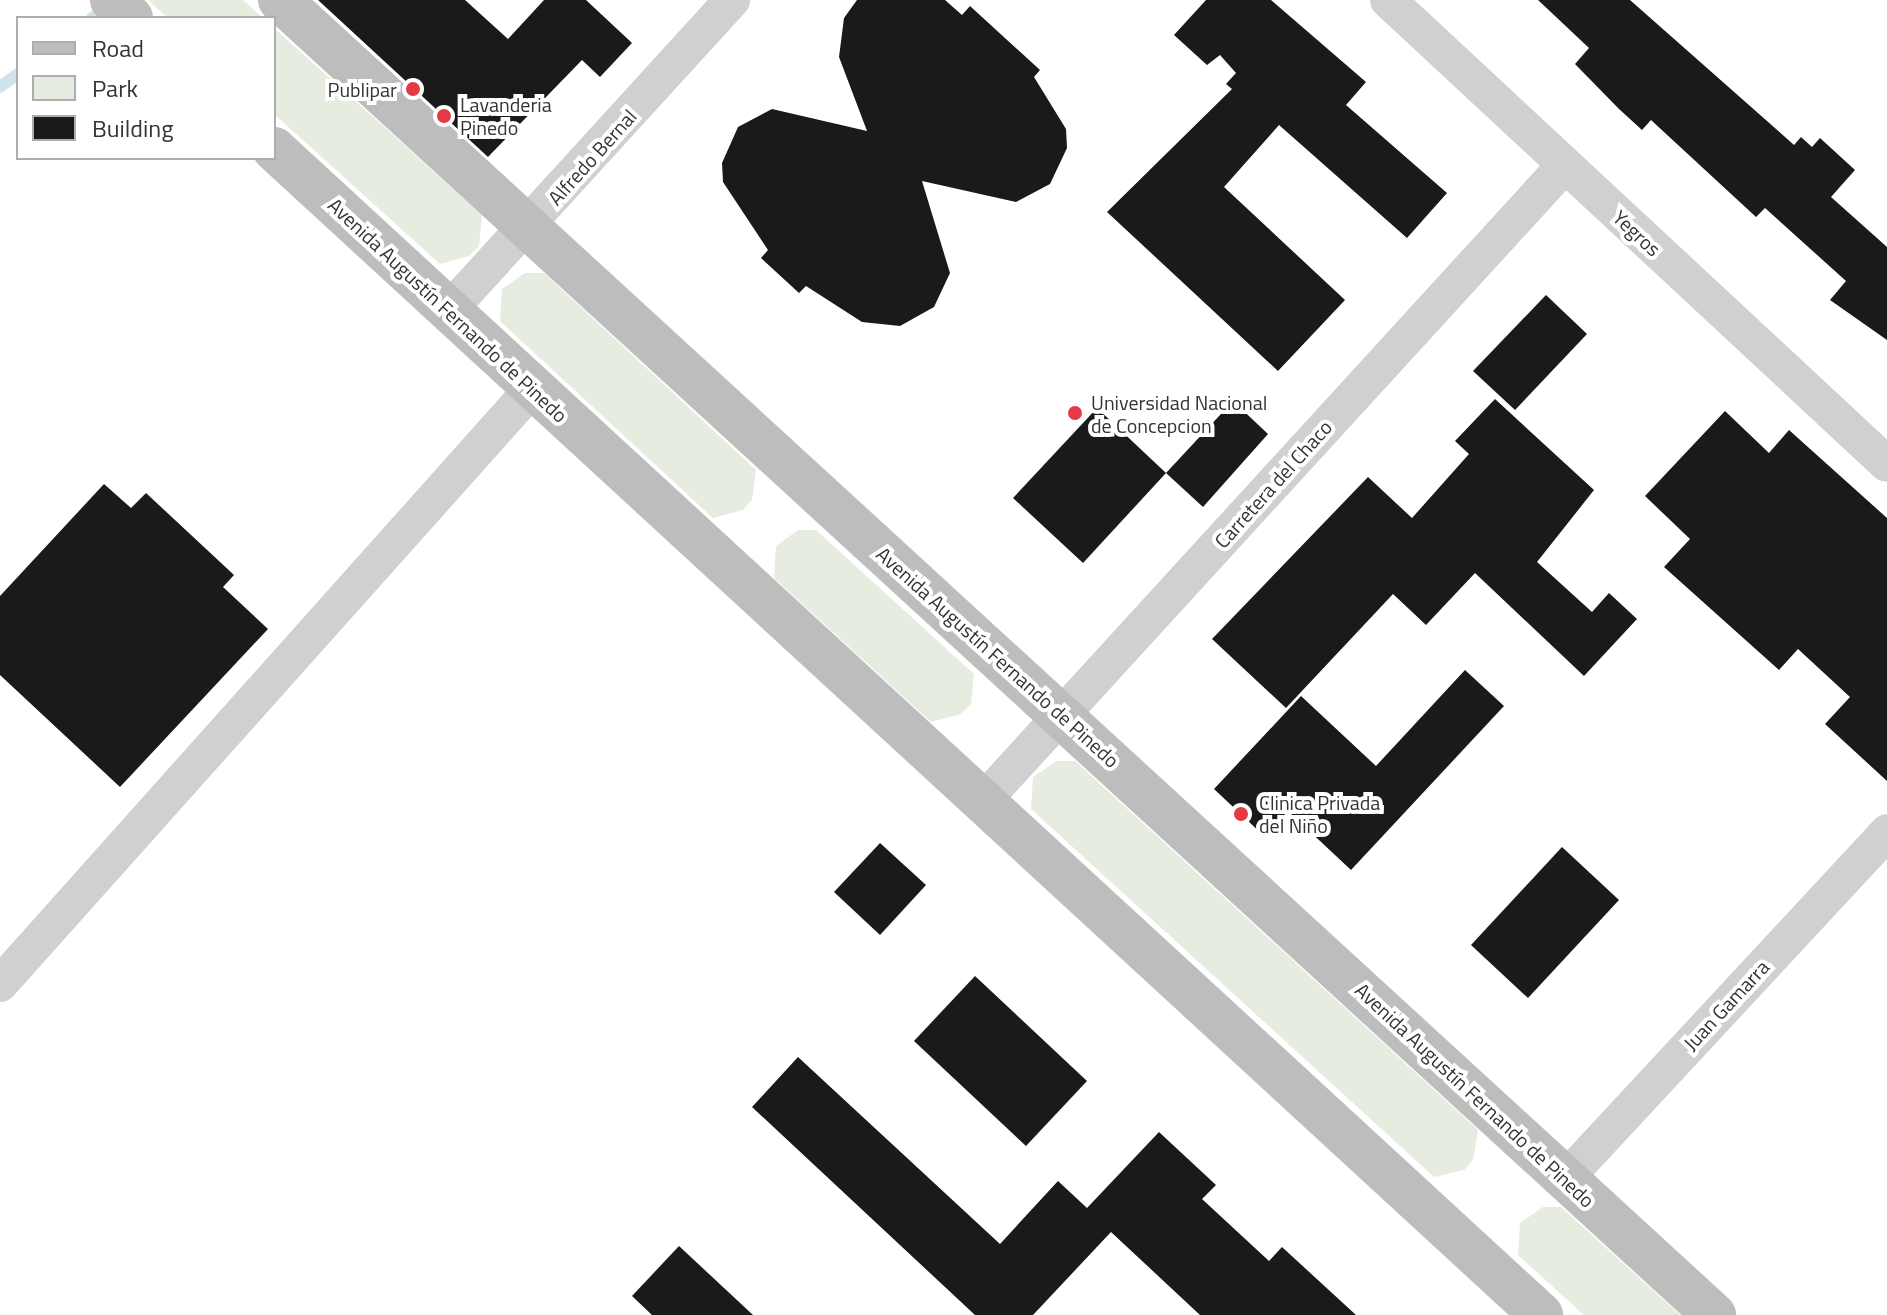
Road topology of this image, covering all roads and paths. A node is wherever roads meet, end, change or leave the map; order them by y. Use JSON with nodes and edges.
{"nodes":[{"id":1,"x":112,"y":0,"type":"edge"},
{"id":2,"x":280,"y":0,"type":"edge"},
{"id":3,"x":732,"y":0,"type":"edge"},
{"id":4,"x":1388,"y":0,"type":"edge"},
{"id":5,"x":129,"y":16,"type":"edge"},
{"id":6,"x":276,"y":151,"type":"edge"},
{"id":7,"x":1564,"y":166,"type":"junction"},
{"id":8,"x":529,"y":228,"type":"junction"},
{"id":9,"x":449,"y":310,"type":"junction"},
{"id":10,"x":532,"y":389,"type":"junction"},
{"id":11,"x":1887,"y":464,"type":"edge"},
{"id":12,"x":1062,"y":715,"type":"junction"},
{"id":13,"x":983,"y":801,"type":"junction"},
{"id":14,"x":1887,"y":832,"type":"edge"},
{"id":15,"x":0,"y":984,"type":"edge"},
{"id":16,"x":1566,"y":1178,"type":"junction"},
{"id":17,"x":1541,"y":1315,"type":"edge"},
{"id":18,"x":1714,"y":1315,"type":"edge"}],
"edges":[{"from":1,"to":5,"type":"street"},
{"from":2,"to":8,"type":"street","name":"Avenida Augustín Fernando de Pinedo"},
{"from":3,"to":8,"type":"street","name":"Alfredo Bernal"},
{"from":4,"to":7,"type":"street","name":"Yegros"},
{"from":6,"to":9,"type":"street","name":"Avenida Augustín Fernando de Pinedo"},
{"from":7,"to":11,"type":"street","name":"Yegros"},
{"from":7,"to":12,"type":"street","name":"Carretera del Chaco"},
{"from":8,"to":9,"type":"street","name":"Alfredo Bernal"},
{"from":8,"to":12,"type":"street","name":"Avenida Augustín Fernando de Pinedo"},
{"from":9,"to":10,"type":"street","name":"Avenida Augustín Fernando de Pinedo"},
{"from":10,"to":13,"type":"street","name":"Avenida Augustín Fernando de Pinedo"},
{"from":10,"to":15,"type":"street"},
{"from":12,"to":13,"type":"street","name":"Carretera del Chaco"},
{"from":12,"to":16,"type":"street","name":"Avenida Augustín Fernando de Pinedo"},
{"from":13,"to":17,"type":"street","name":"Avenida Augustín Fernando de Pinedo"},
{"from":14,"to":16,"type":"street","name":"Juan Gamarra"},
{"from":16,"to":18,"type":"street","name":"Avenida Augustín Fernando de Pinedo"}]}
